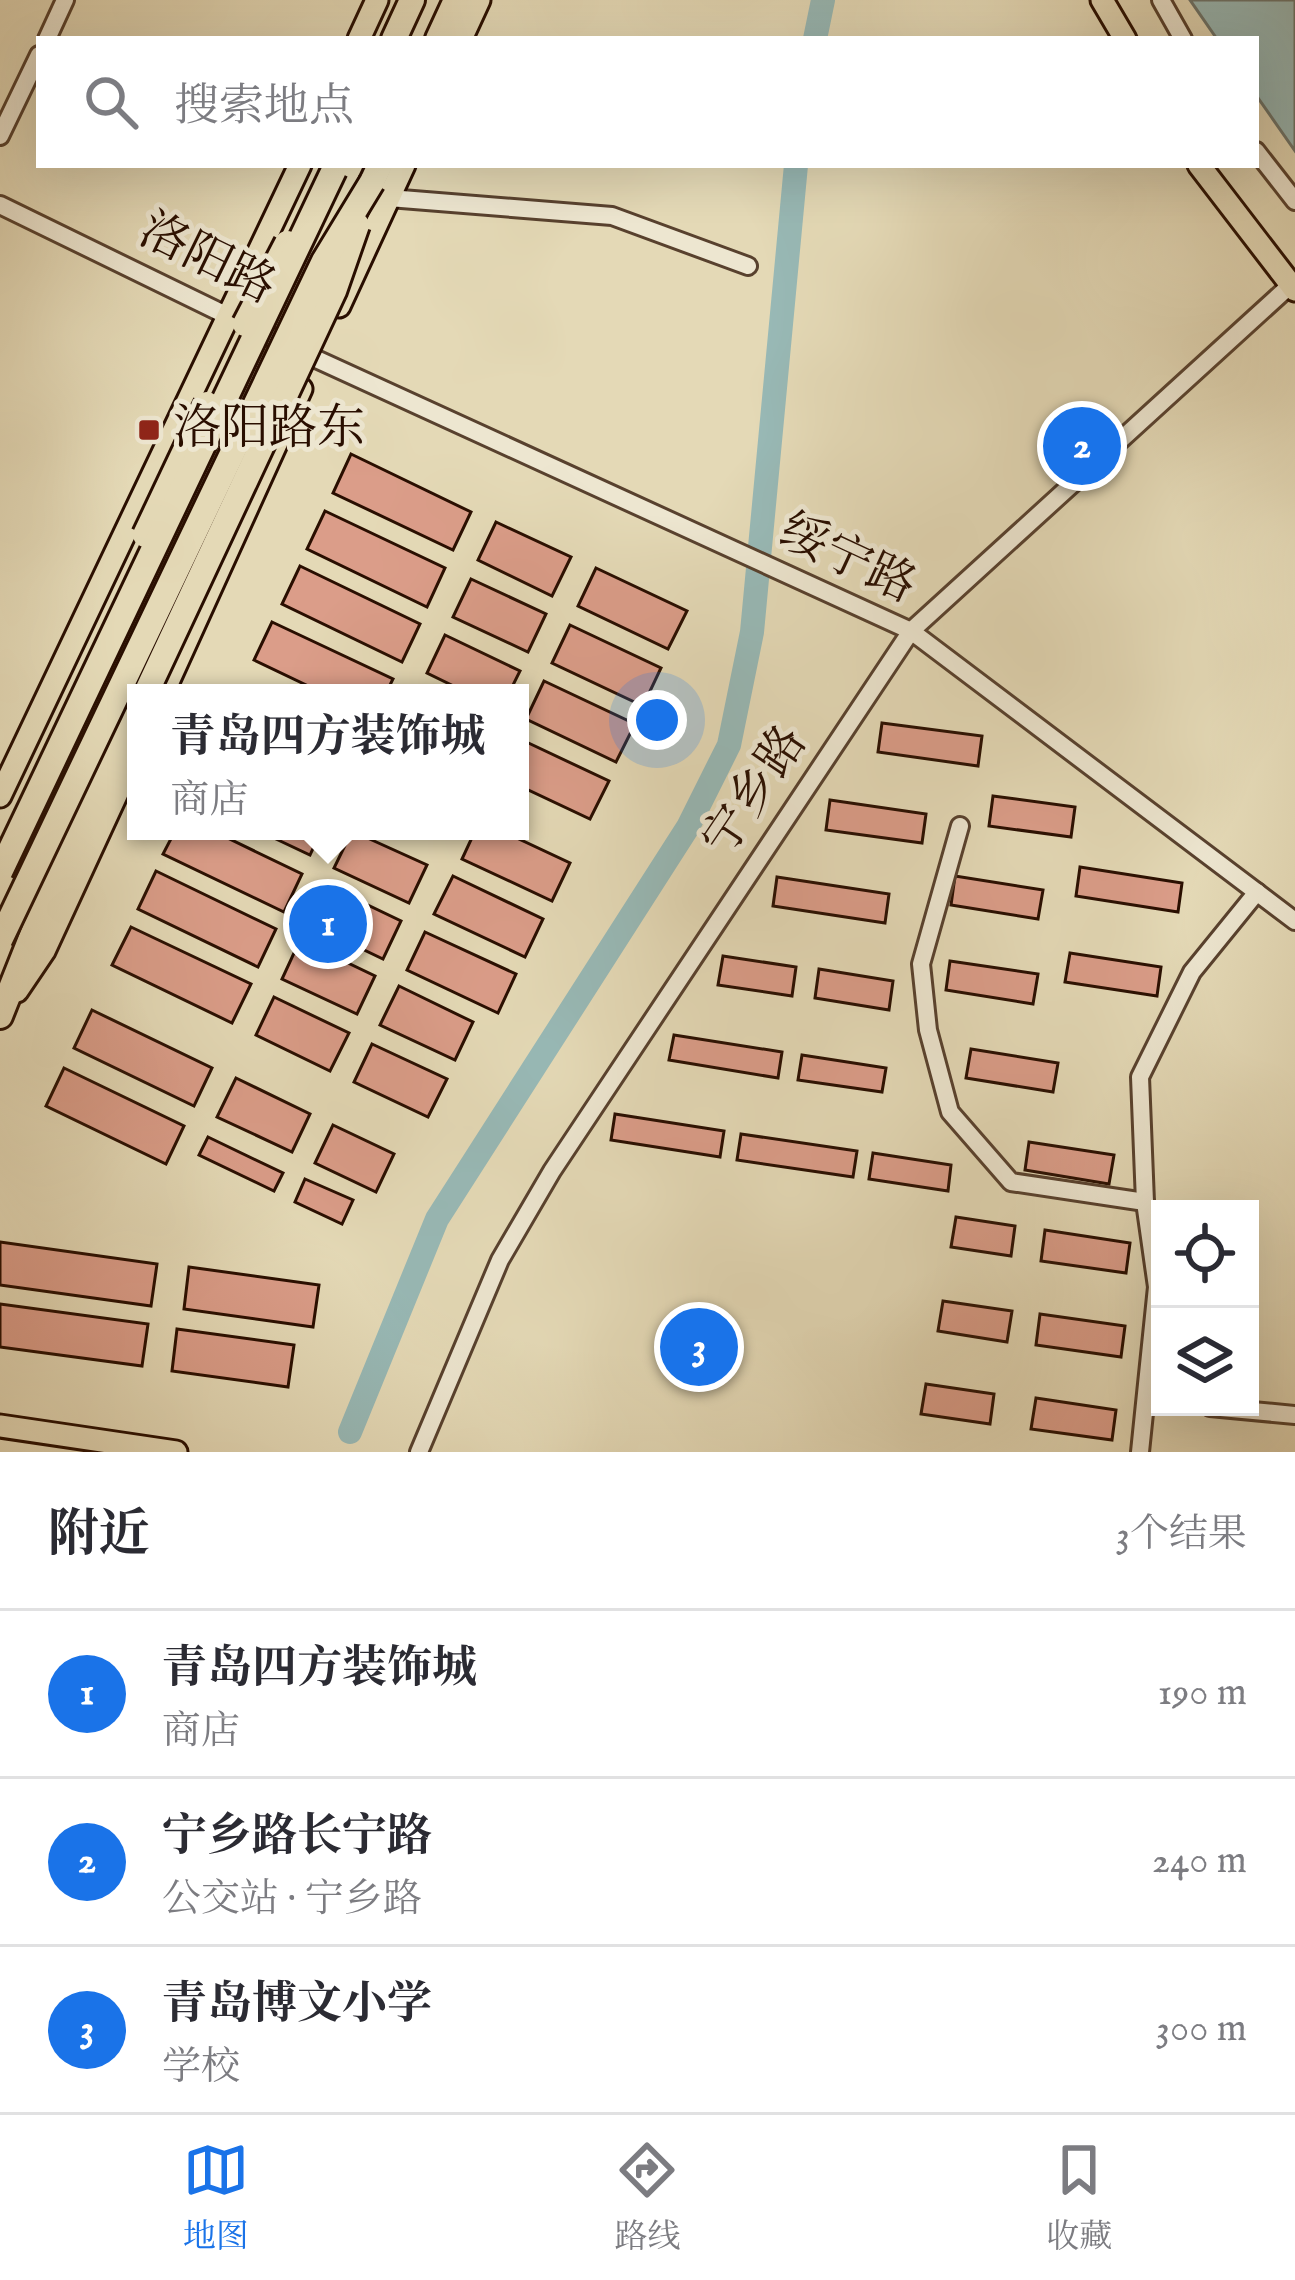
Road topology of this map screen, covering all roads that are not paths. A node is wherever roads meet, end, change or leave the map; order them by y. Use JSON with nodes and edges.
{"nodes":[{"id":1,"x":65,"y":0,"type":"edge"},
{"id":2,"x":377,"y":0,"type":"edge"},
{"id":3,"x":412,"y":0,"type":"edge"},
{"id":4,"x":479,"y":0,"type":"edge"},
{"id":5,"x":1102,"y":0,"type":"edge"},
{"id":6,"x":1118,"y":0,"type":"edge"},
{"id":7,"x":1161,"y":0,"type":"edge"},
{"id":8,"x":455,"y":4,"type":"edge"},
{"id":9,"x":48,"y":36,"type":"edge"},
{"id":10,"x":360,"y":36,"type":"edge"},
{"id":11,"x":395,"y":36,"type":"edge"},
{"id":12,"x":439,"y":36,"type":"edge"},
{"id":13,"x":462,"y":36,"type":"edge"},
{"id":14,"x":1123,"y":36,"type":"edge"},
{"id":15,"x":1139,"y":36,"type":"edge"},
{"id":16,"x":1181,"y":36,"type":"edge"},
{"id":17,"x":36,"y":61,"type":"edge"},
{"id":18,"x":0,"y":136,"type":"edge"},
{"id":19,"x":1259,"y":155,"type":"edge"},
{"id":20,"x":299,"y":168,"type":"edge"},
{"id":21,"x":335,"y":168,"type":"edge"},
{"id":22,"x":1201,"y":168,"type":"edge"},
{"id":23,"x":1219,"y":168,"type":"edge"},
{"id":24,"x":380,"y":182,"type":"edge"},
{"id":25,"x":1295,"y":201,"type":"edge"},
{"id":26,"x":0,"y":205,"type":"edge"},
{"id":27,"x":748,"y":266,"type":"dead end"},
{"id":28,"x":1294,"y":281,"type":"edge"},
{"id":29,"x":231,"y":313,"type":"junction"},
{"id":30,"x":314,"y":358,"type":"junction"},
{"id":31,"x":911,"y":631,"type":"junction"},
{"id":32,"x":150,"y":684,"type":"edge"},
{"id":33,"x":167,"y":684,"type":"edge"},
{"id":34,"x":127,"y":732,"type":"edge"},
{"id":35,"x":127,"y":771,"type":"edge"},
{"id":36,"x":0,"y":796,"type":"edge"},
{"id":37,"x":960,"y":826,"type":"dead end"},
{"id":38,"x":0,"y":840,"type":"edge"},
{"id":39,"x":0,"y":872,"type":"edge"},
{"id":40,"x":1257,"y":892,"type":"junction"},
{"id":41,"x":1295,"y":921,"type":"edge"},
{"id":42,"x":0,"y":940,"type":"edge"},
{"id":43,"x":0,"y":1017,"type":"edge"},
{"id":44,"x":1145,"y":1202,"type":"junction"},
{"id":45,"x":1156,"y":1308,"type":"edge"},
{"id":46,"x":1151,"y":1411,"type":"edge"},
{"id":47,"x":1259,"y":1412,"type":"edge"},
{"id":48,"x":1295,"y":1415,"type":"edge"},
{"id":49,"x":0,"y":1426,"type":"edge"},
{"id":50,"x":176,"y":1452,"type":"edge"},
{"id":51,"x":419,"y":1452,"type":"edge"},
{"id":52,"x":1140,"y":1452,"type":"edge"}],
"edges":[{"from":1,"to":9,"type":"street"},
{"from":2,"to":10,"type":"main road"},
{"from":3,"to":11,"type":"highway"},
{"from":4,"to":13,"type":"main road"},
{"from":5,"to":14,"type":"main road"},
{"from":6,"to":15,"type":"main road"},
{"from":7,"to":16,"type":"street"},
{"from":8,"to":12,"type":"highway"},
{"from":17,"to":18,"type":"street"},
{"from":19,"to":25,"type":"street"},
{"from":20,"to":29,"type":"main road"},
{"from":21,"to":38,"type":"highway","bridge":true},
{"from":21,"to":39,"type":"highway","bridge":true},
{"from":22,"to":28,"type":"main road"},
{"from":23,"to":28,"type":"main road"},
{"from":24,"to":27,"type":"street"},
{"from":24,"to":30,"type":"main road"},
{"from":24,"to":32,"type":"highway","bridge":true},
{"from":24,"to":42,"type":"highway","bridge":true},
{"from":26,"to":29,"type":"street","name":"洛阳路"},
{"from":28,"to":31,"type":"street","name":"宁乡路"},
{"from":29,"to":30,"type":"street","name":"洛阳路"},
{"from":29,"to":36,"type":"main road"},
{"from":30,"to":31,"type":"street","name":"绥宁路"},
{"from":30,"to":33,"type":"main road"},
{"from":31,"to":40,"type":"street","name":"绥宁路"},
{"from":31,"to":51,"type":"street","name":"宁乡路"},
{"from":34,"to":43,"type":"highway"},
{"from":35,"to":43,"type":"main road"},
{"from":37,"to":44,"type":"street"},
{"from":40,"to":41,"type":"street","name":"绥宁路"},
{"from":40,"to":44,"type":"street"},
{"from":44,"to":45,"type":"street"},
{"from":46,"to":52,"type":"street"},
{"from":47,"to":48,"type":"street"},
{"from":49,"to":50,"type":"main road"}]}
